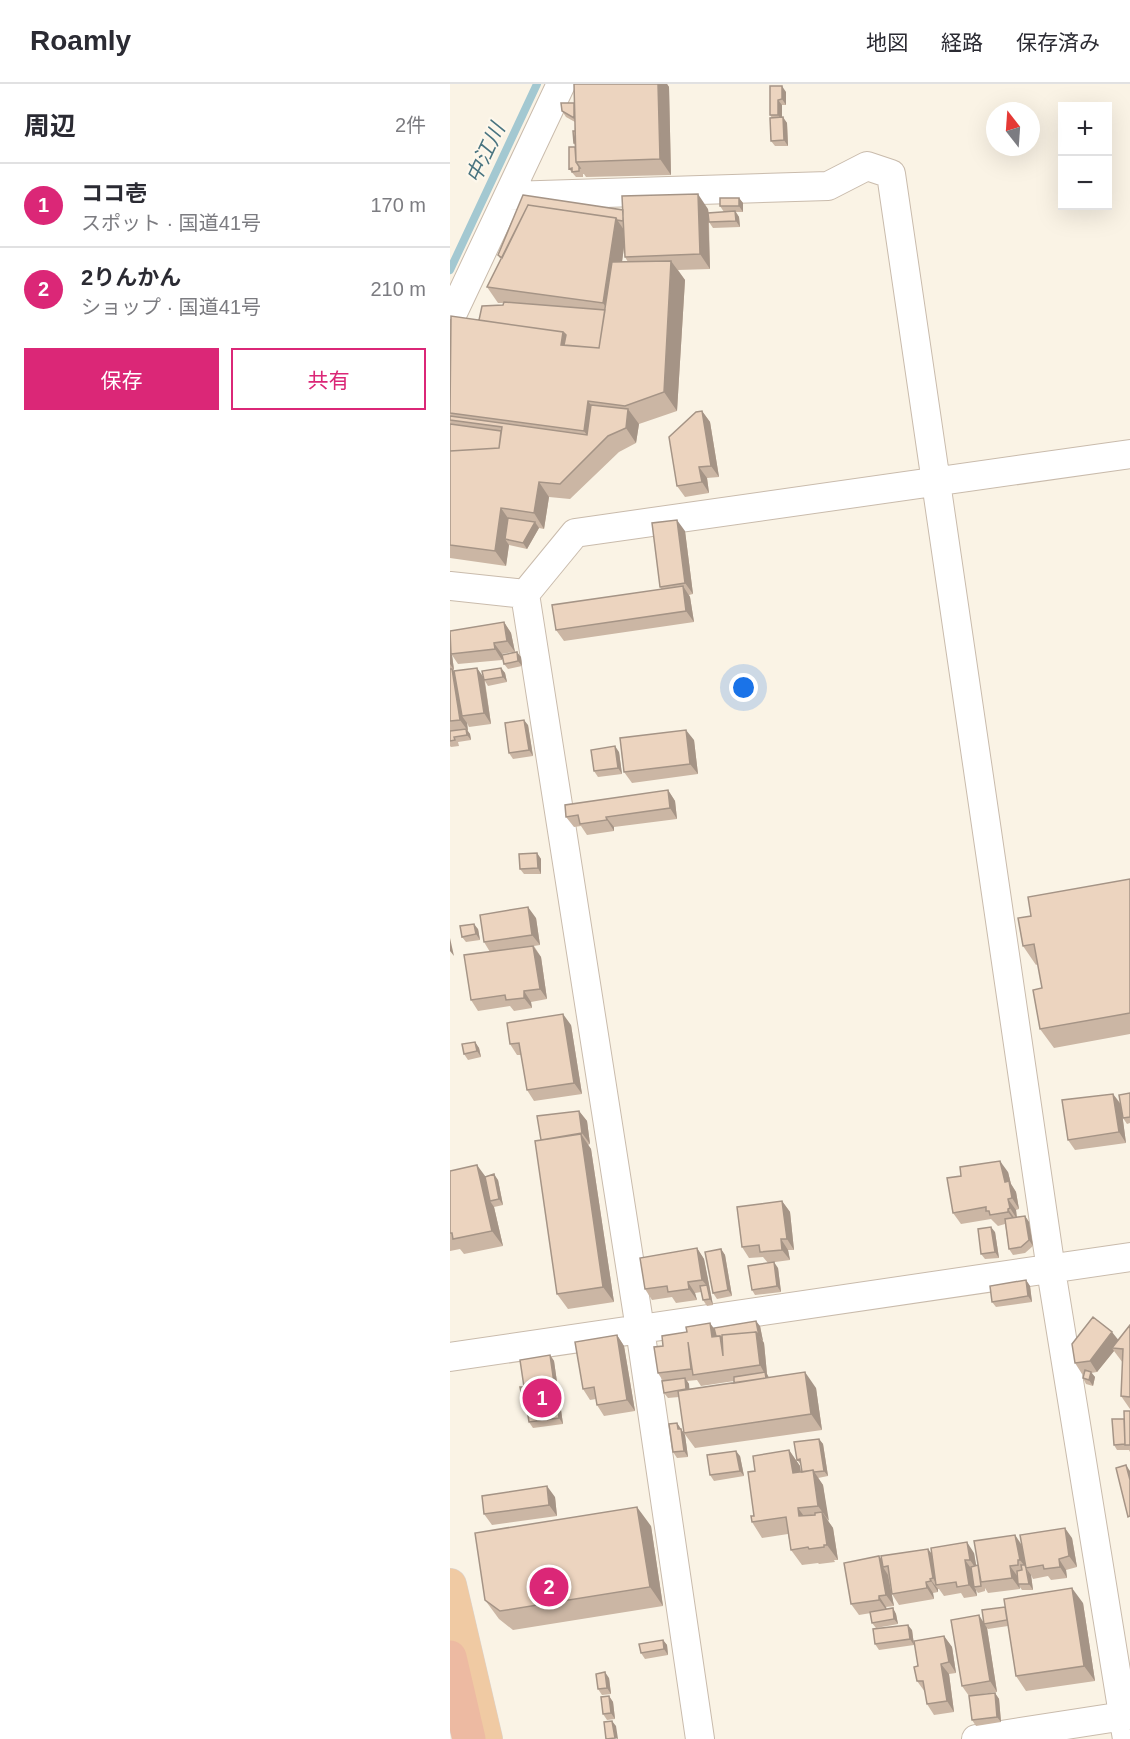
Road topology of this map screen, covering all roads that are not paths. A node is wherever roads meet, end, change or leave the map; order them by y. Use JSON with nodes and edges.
{"nodes":[{"id":1,"x":561,"y":84,"type":"edge"},
{"id":2,"x":509,"y":196,"type":"junction"},
{"id":3,"x":450,"y":319,"type":"edge"},
{"id":4,"x":1130,"y":454,"type":"edge"},
{"id":5,"x":934,"y":483,"type":"junction"},
{"id":6,"x":450,"y":586,"type":"edge"},
{"id":7,"x":525,"y":594,"type":"junction"},
{"id":8,"x":1130,"y":1257,"type":"edge"},
{"id":9,"x":1051,"y":1270,"type":"junction"},
{"id":10,"x":640,"y":1329,"type":"junction"},
{"id":11,"x":450,"y":1357,"type":"edge"},
{"id":12,"x":450,"y":1585,"type":"edge"},
{"id":13,"x":450,"y":1657,"type":"edge"},
{"id":14,"x":1127,"y":1723,"type":"edge"},
{"id":15,"x":469,"y":1739,"type":"edge"},
{"id":16,"x":486,"y":1739,"type":"edge"},
{"id":17,"x":700,"y":1739,"type":"edge"},
{"id":18,"x":976,"y":1739,"type":"edge"}],
"edges":[{"from":1,"to":2,"type":"street"},
{"from":2,"to":3,"type":"street"},
{"from":2,"to":5,"type":"street"},
{"from":4,"to":5,"type":"street"},
{"from":5,"to":7,"type":"street"},
{"from":5,"to":9,"type":"street"},
{"from":6,"to":7,"type":"street"},
{"from":7,"to":10,"type":"street"},
{"from":8,"to":9,"type":"street"},
{"from":9,"to":10,"type":"street"},
{"from":9,"to":14,"type":"street"},
{"from":10,"to":11,"type":"street"},
{"from":10,"to":17,"type":"street"},
{"from":12,"to":16,"type":"highway"},
{"from":13,"to":15,"type":"highway"},
{"from":14,"to":18,"type":"street"}]}
